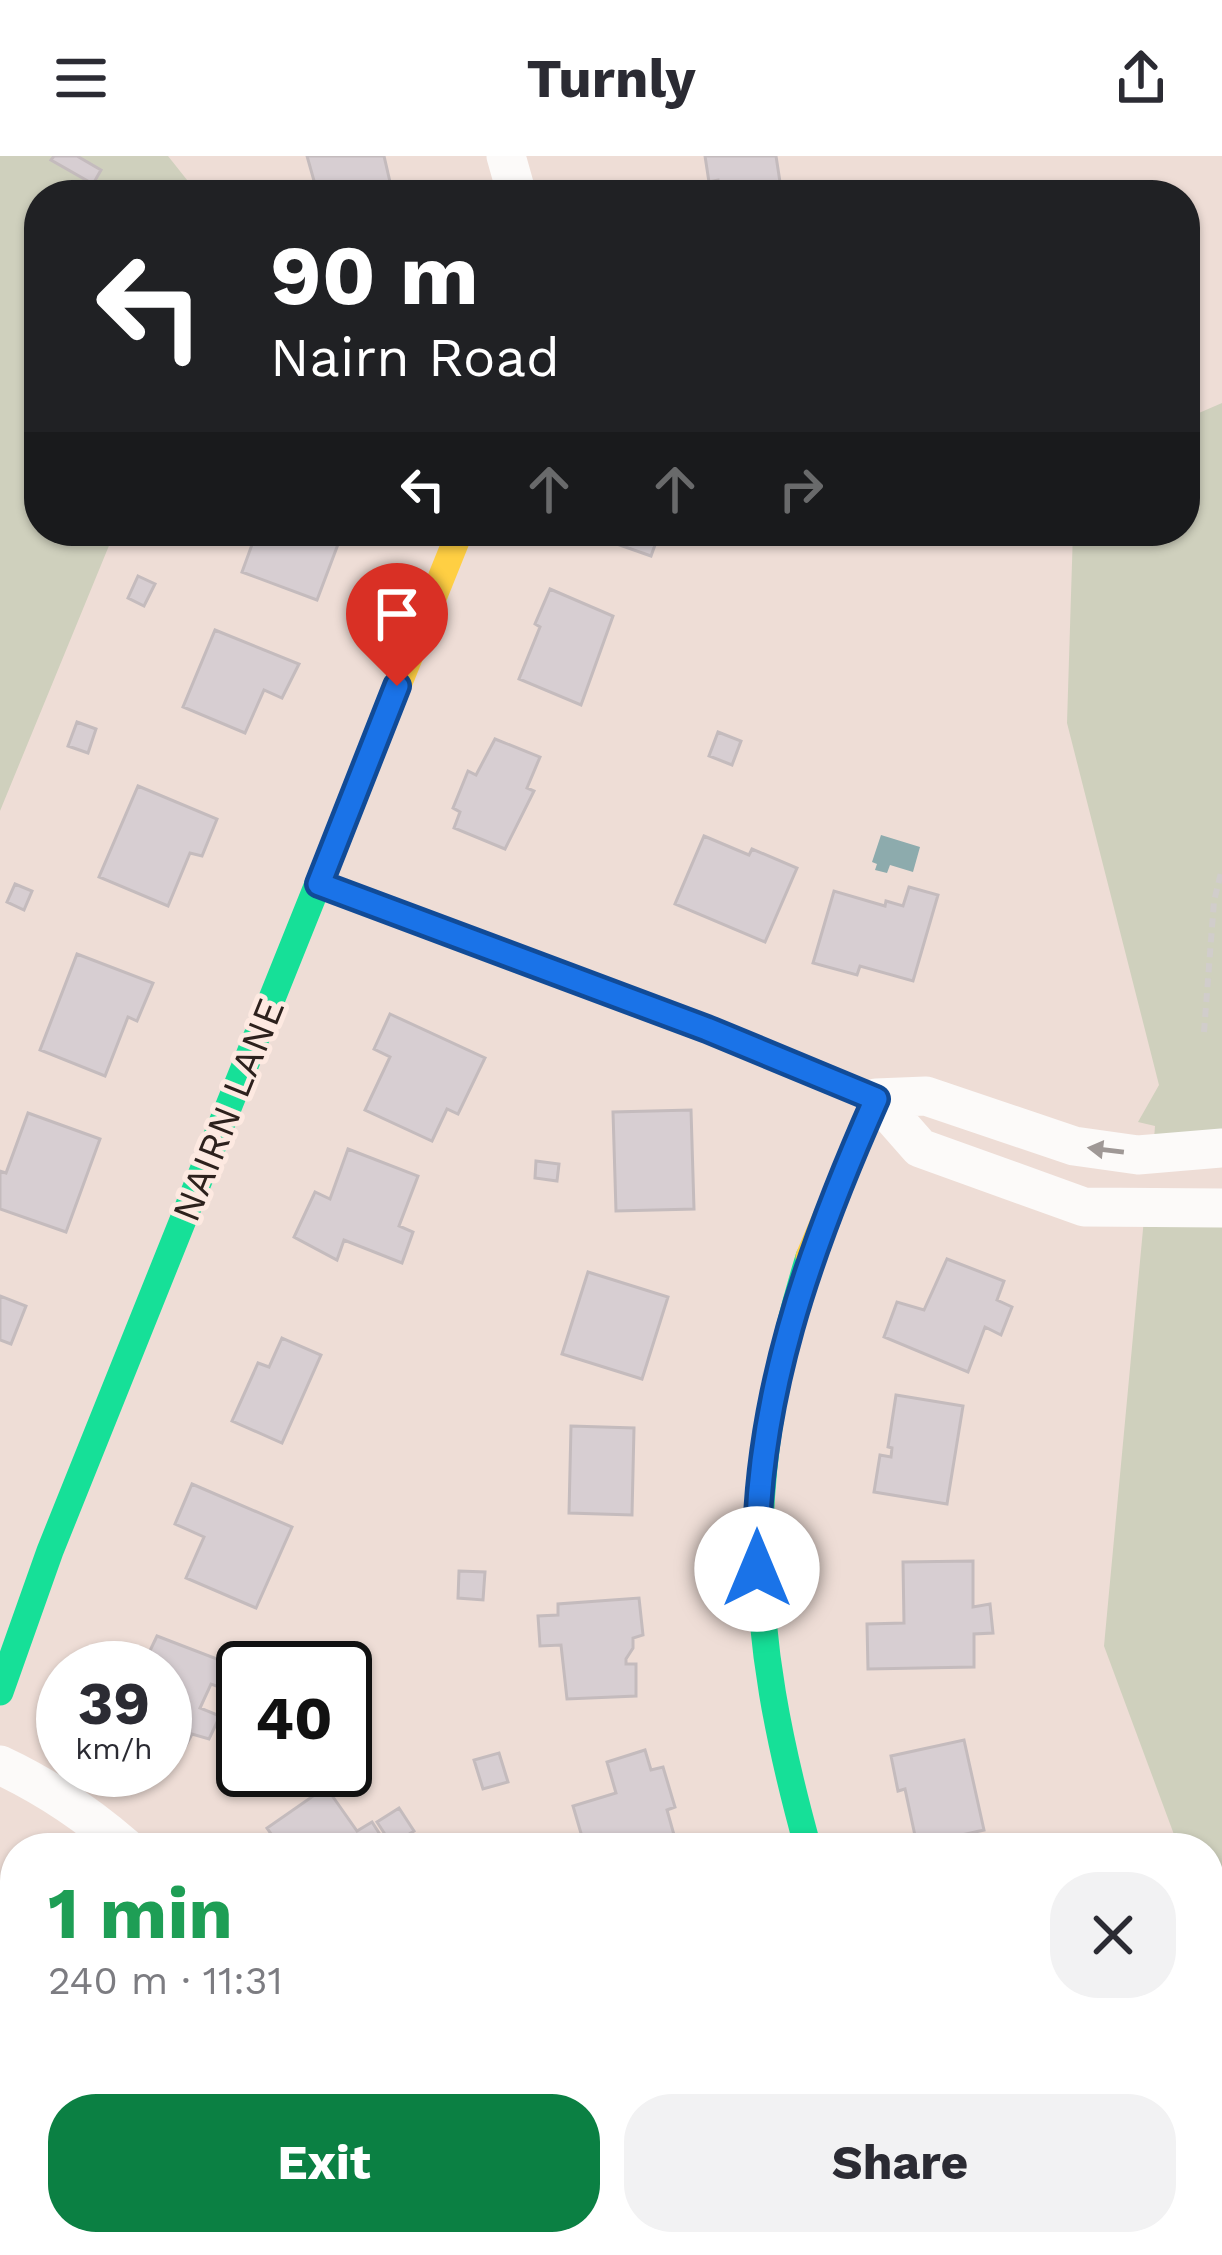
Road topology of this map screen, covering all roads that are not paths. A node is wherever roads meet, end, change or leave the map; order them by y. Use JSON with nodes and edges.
{"nodes":[{"id":1,"x":454,"y":546,"type":"edge"},
{"id":2,"x":319,"y":884,"type":"junction"},
{"id":3,"x":876,"y":1099,"type":"junction"},
{"id":4,"x":1222,"y":1148,"type":"edge"},
{"id":5,"x":1222,"y":1208,"type":"edge"},
{"id":6,"x":0,"y":1692,"type":"edge"},
{"id":7,"x":0,"y":1765,"type":"edge"},
{"id":8,"x":109,"y":1833,"type":"edge"},
{"id":9,"x":803,"y":1833,"type":"edge"}],
"edges":[{"from":1,"to":2,"type":"street","name":"NAIRN LANE"},
{"from":2,"to":3,"type":"street"},
{"from":2,"to":6,"type":"street","name":"NAIRN LANE"},
{"from":4,"to":3,"type":"street","one_way":true},
{"from":3,"to":5,"type":"street"},
{"from":3,"to":9,"type":"street"},
{"from":7,"to":8,"type":"street"}]}
